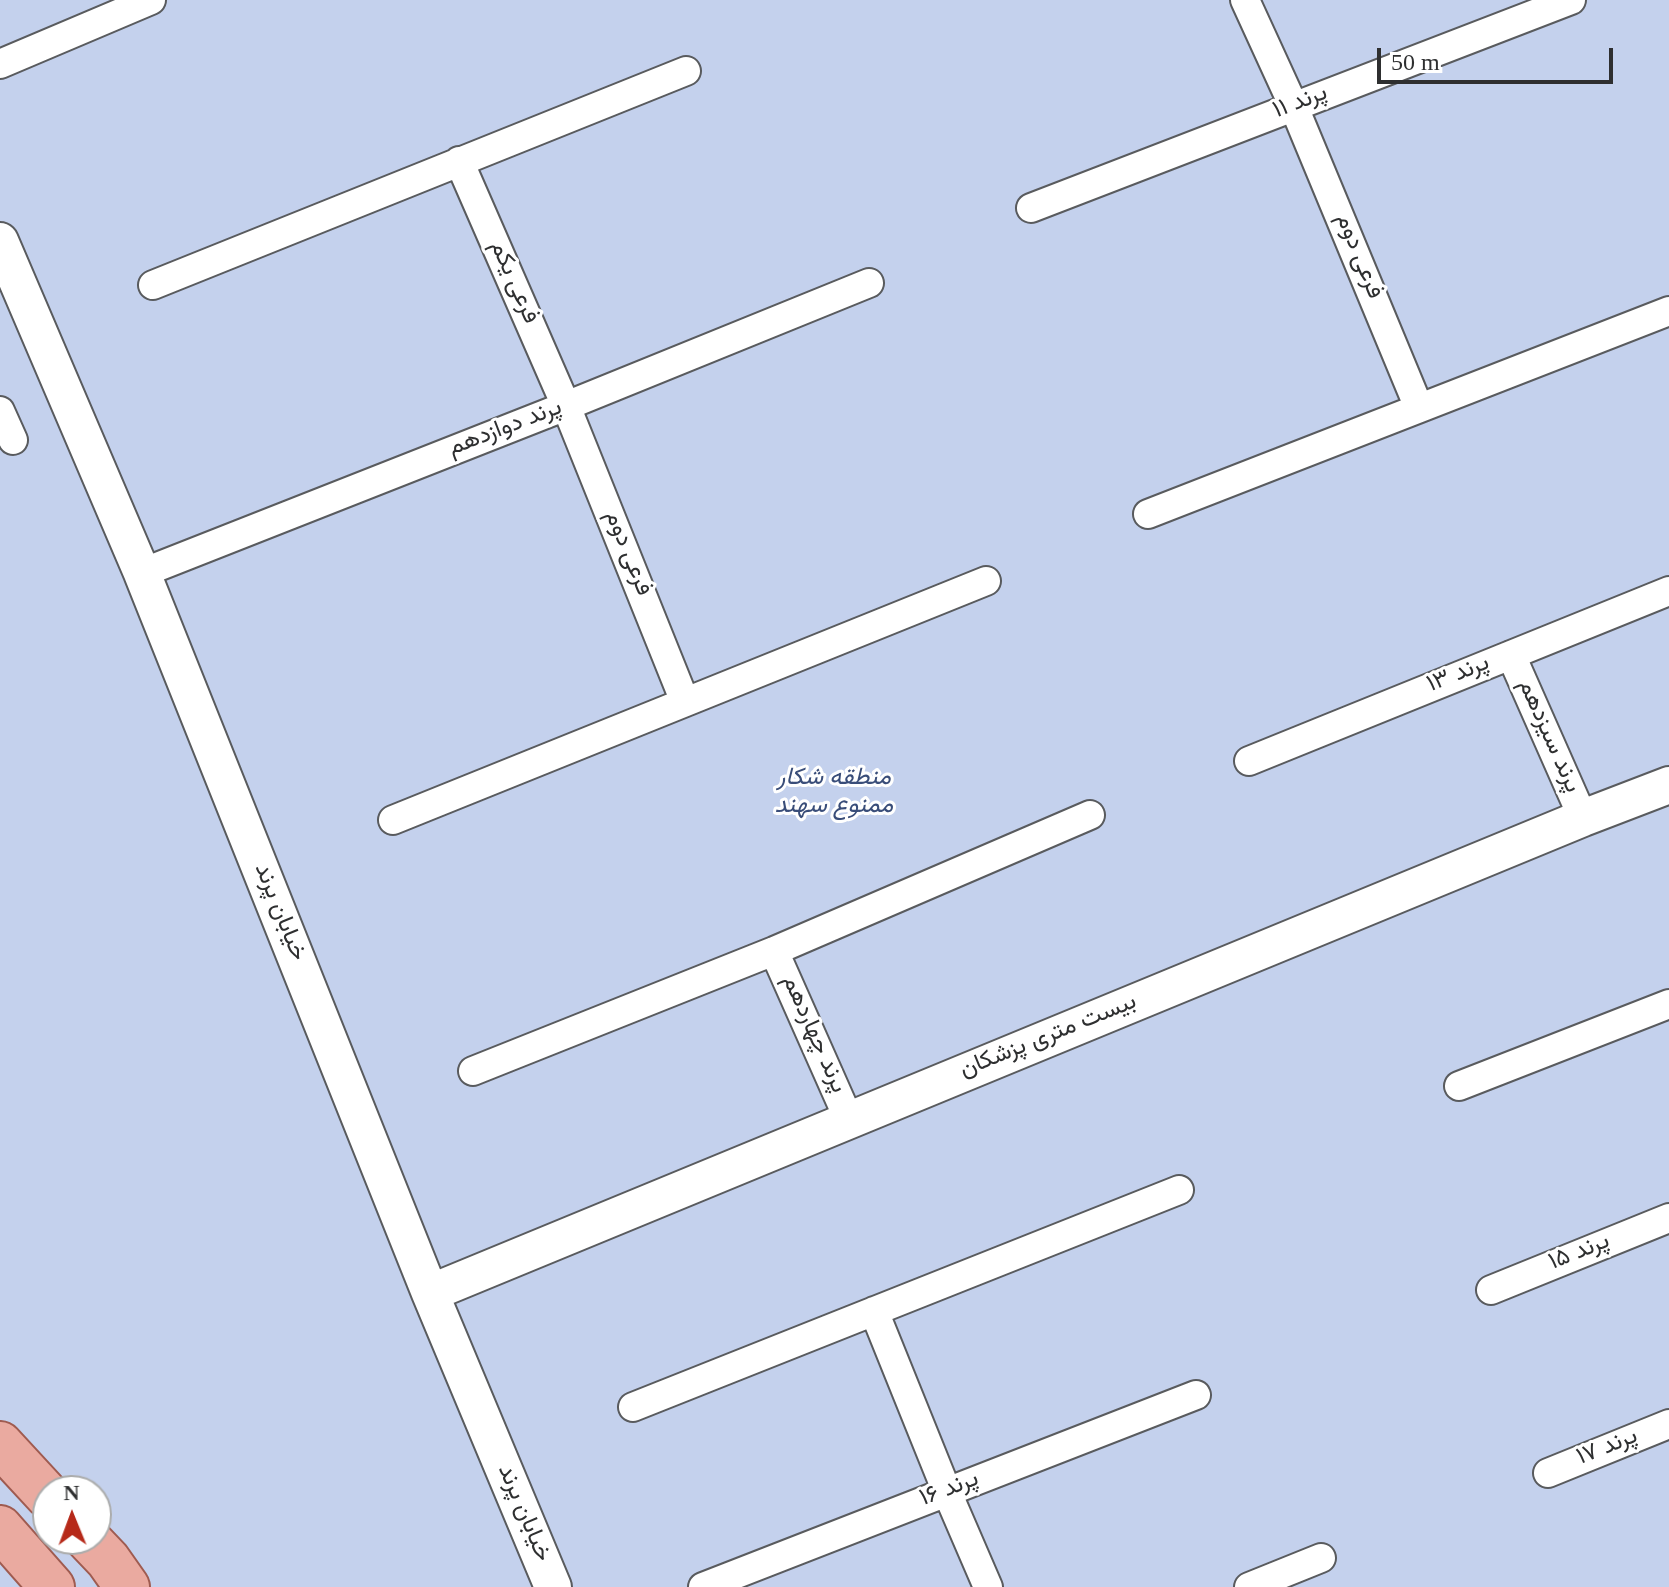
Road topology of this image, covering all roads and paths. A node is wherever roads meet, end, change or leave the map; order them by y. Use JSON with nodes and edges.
{"nodes":[{"id":1,"x":151,"y":0,"type":"edge"},
{"id":2,"x":1245,"y":0,"type":"edge"},
{"id":3,"x":1571,"y":0,"type":"edge"},
{"id":4,"x":0,"y":64,"type":"edge"},
{"id":5,"x":686,"y":71,"type":"dead end"},
{"id":6,"x":1294,"y":107,"type":"junction"},
{"id":7,"x":459,"y":161,"type":"junction"},
{"id":8,"x":1031,"y":208,"type":"dead end"},
{"id":9,"x":0,"y":241,"type":"edge"},
{"id":10,"x":869,"y":283,"type":"dead end"},
{"id":11,"x":153,"y":285,"type":"dead end"},
{"id":12,"x":1669,"y":311,"type":"edge"},
{"id":13,"x":566,"y":406,"type":"junction"},
{"id":14,"x":1419,"y":408,"type":"junction"},
{"id":15,"x":0,"y":411,"type":"edge"},
{"id":16,"x":13,"y":440,"type":"dead end"},
{"id":17,"x":1148,"y":514,"type":"dead end"},
{"id":18,"x":142,"y":573,"type":"junction"},
{"id":19,"x":986,"y":581,"type":"dead end"},
{"id":20,"x":1669,"y":591,"type":"edge"},
{"id":21,"x":1511,"y":655,"type":"junction"},
{"id":22,"x":685,"y":702,"type":"junction"},
{"id":23,"x":1249,"y":761,"type":"dead end"},
{"id":24,"x":1669,"y":785,"type":"edge"},
{"id":25,"x":1090,"y":815,"type":"dead end"},
{"id":26,"x":1583,"y":818,"type":"junction"},
{"id":27,"x":393,"y":820,"type":"dead end"},
{"id":28,"x":774,"y":951,"type":"junction"},
{"id":29,"x":1669,"y":1004,"type":"edge"},
{"id":30,"x":473,"y":1071,"type":"dead end"},
{"id":31,"x":1459,"y":1086,"type":"dead end"},
{"id":32,"x":849,"y":1120,"type":"junction"},
{"id":33,"x":1179,"y":1190,"type":"dead end"},
{"id":34,"x":1669,"y":1218,"type":"edge"},
{"id":35,"x":1491,"y":1290,"type":"dead end"},
{"id":36,"x":430,"y":1293,"type":"junction"},
{"id":37,"x":874,"y":1311,"type":"junction"},
{"id":38,"x":1196,"y":1395,"type":"dead end"},
{"id":39,"x":633,"y":1407,"type":"dead end"},
{"id":40,"x":1669,"y":1424,"type":"edge"},
{"id":41,"x":0,"y":1444,"type":"edge"},
{"id":42,"x":1548,"y":1473,"type":"dead end"},
{"id":43,"x":32,"y":1479,"type":"edge"},
{"id":44,"x":947,"y":1492,"type":"junction"},
{"id":45,"x":0,"y":1528,"type":"edge"},
{"id":46,"x":103,"y":1555,"type":"edge"},
{"id":47,"x":1321,"y":1558,"type":"dead end"},
{"id":48,"x":52,"y":1587,"type":"edge"},
{"id":49,"x":127,"y":1587,"type":"edge"},
{"id":50,"x":553,"y":1587,"type":"edge"},
{"id":51,"x":703,"y":1587,"type":"edge"},
{"id":52,"x":988,"y":1587,"type":"edge"},
{"id":53,"x":1249,"y":1587,"type":"edge"}],
"edges":[{"from":1,"to":4,"type":"street"},
{"from":2,"to":6,"type":"street","name":"فرعی دوم"},
{"from":3,"to":6,"type":"street","name":"پرند ۱۱"},
{"from":5,"to":7,"type":"street"},
{"from":6,"to":8,"type":"street","name":"پرند ۱۱"},
{"from":6,"to":14,"type":"street","name":"فرعی دوم"},
{"from":7,"to":11,"type":"street"},
{"from":7,"to":13,"type":"street","name":"فرعی یکم"},
{"from":9,"to":18,"type":"street","name":"خیابان پرند"},
{"from":10,"to":13,"type":"street","name":"پرند دوازدهم"},
{"from":12,"to":14,"type":"street"},
{"from":13,"to":18,"type":"street","name":"پرند دوازدهم"},
{"from":13,"to":22,"type":"street","name":"فرعی دوم"},
{"from":14,"to":17,"type":"street"},
{"from":15,"to":16,"type":"street"},
{"from":18,"to":36,"type":"street","name":"خیابان پرند"},
{"from":19,"to":22,"type":"street"},
{"from":20,"to":21,"type":"street","name":"پرند ۱۳"},
{"from":21,"to":23,"type":"street","name":"پرند ۱۳"},
{"from":21,"to":26,"type":"street","name":"پرند سیزدهم"},
{"from":22,"to":27,"type":"street"},
{"from":24,"to":26,"type":"street","name":"بیست متری پزشکان"},
{"from":25,"to":28,"type":"street"},
{"from":26,"to":32,"type":"street","name":"بیست متری پزشکان"},
{"from":28,"to":30,"type":"street"},
{"from":28,"to":32,"type":"street","name":"پرند چهاردهم"},
{"from":29,"to":31,"type":"street"},
{"from":32,"to":36,"type":"street","name":"بیست متری پزشکان"},
{"from":33,"to":37,"type":"street"},
{"from":34,"to":35,"type":"street","name":"پرند ۱۵"},
{"from":36,"to":50,"type":"street","name":"خیابان پرند"},
{"from":37,"to":39,"type":"street"},
{"from":37,"to":44,"type":"street"},
{"from":38,"to":44,"type":"street","name":"پرند ۱۶"},
{"from":40,"to":42,"type":"street","name":"پرند ۱۷"},
{"from":41,"to":43,"type":"main road"},
{"from":44,"to":51,"type":"street","name":"پرند ۱۶"},
{"from":44,"to":52,"type":"street"},
{"from":45,"to":48,"type":"main road"},
{"from":46,"to":49,"type":"main road"},
{"from":47,"to":53,"type":"street"}]}
